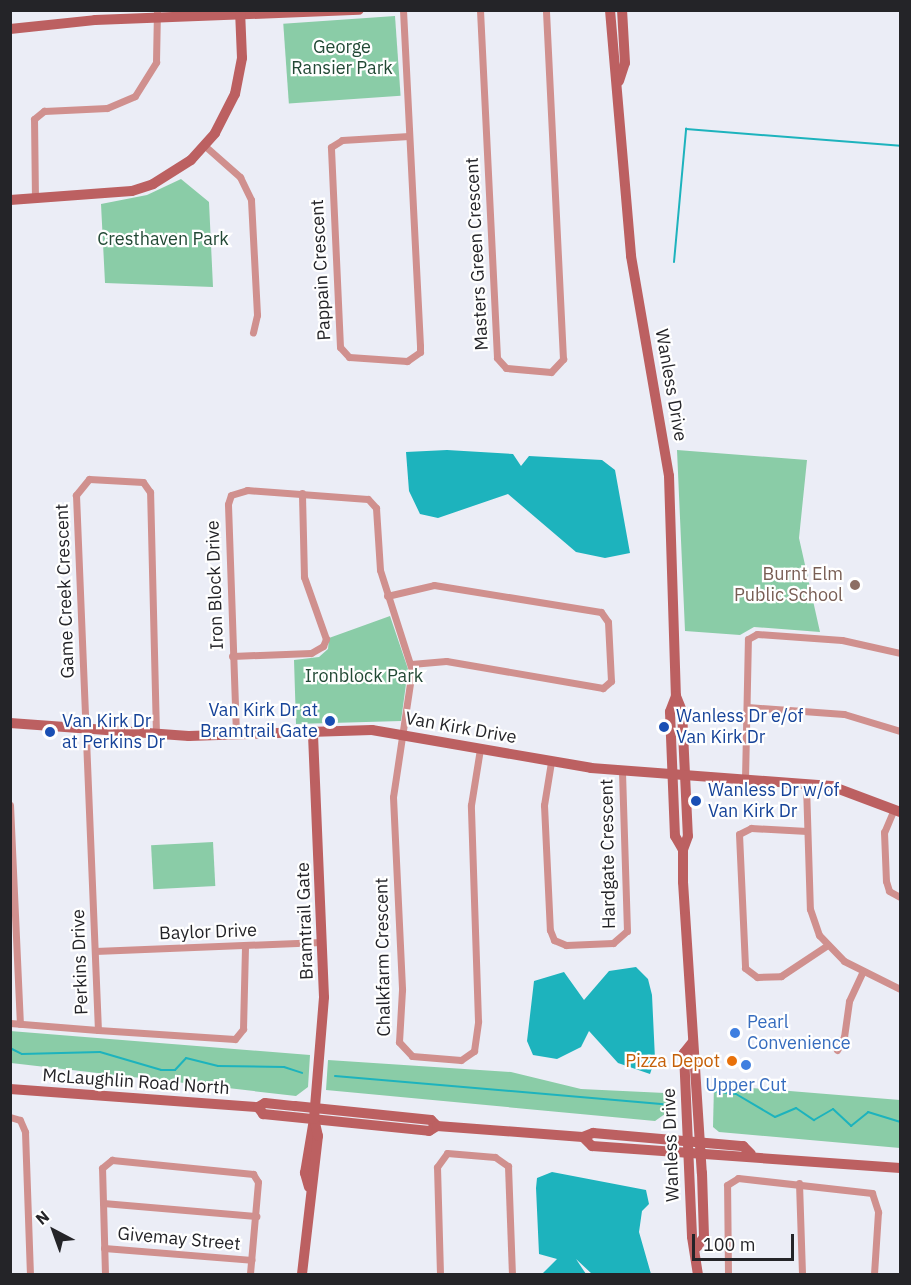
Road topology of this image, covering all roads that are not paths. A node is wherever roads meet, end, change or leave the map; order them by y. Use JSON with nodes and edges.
{"nodes":[{"id":1,"x":360,"y":10,"type":"edge"},
{"id":2,"x":403,"y":10,"type":"edge"},
{"id":3,"x":480,"y":10,"type":"edge"},
{"id":4,"x":546,"y":10,"type":"edge"},
{"id":5,"x":609,"y":10,"type":"edge"},
{"id":6,"x":622,"y":10,"type":"edge"},
{"id":7,"x":323,"y":11,"type":"edge"},
{"id":8,"x":240,"y":13,"type":"edge"},
{"id":9,"x":157,"y":16,"type":"edge"},
{"id":10,"x":10,"y":29,"type":"edge"},
{"id":11,"x":619,"y":81,"type":"junction"},
{"id":12,"x":409,"y":136,"type":"junction"},
{"id":13,"x":206,"y":146,"type":"junction"},
{"id":14,"x":35,"y":199,"type":"junction"},
{"id":15,"x":10,"y":200,"type":"edge"},
{"id":16,"x":253,"y":333,"type":"dead end"},
{"id":17,"x":302,"y":493,"type":"junction"},
{"id":18,"x":387,"y":596,"type":"junction"},
{"id":19,"x":900,"y":653,"type":"edge"},
{"id":20,"x":232,"y":656,"type":"junction"},
{"id":21,"x":411,"y":664,"type":"junction"},
{"id":22,"x":676,"y":696,"type":"junction"},
{"id":23,"x":747,"y":707,"type":"junction"},
{"id":24,"x":10,"y":723,"type":"edge"},
{"id":25,"x":86,"y":729,"type":"junction"},
{"id":26,"x":900,"y":731,"type":"edge"},
{"id":27,"x":313,"y":732,"type":"junction"},
{"id":28,"x":156,"y":734,"type":"junction"},
{"id":29,"x":237,"y":734,"type":"junction"},
{"id":30,"x":404,"y":735,"type":"junction"},
{"id":31,"x":480,"y":749,"type":"junction"},
{"id":32,"x":551,"y":762,"type":"junction"},
{"id":33,"x":622,"y":770,"type":"junction"},
{"id":34,"x":672,"y":773,"type":"junction"},
{"id":35,"x":685,"y":774,"type":"junction"},
{"id":36,"x":745,"y":779,"type":"junction"},
{"id":37,"x":806,"y":784,"type":"junction"},
{"id":38,"x":10,"y":805,"type":"edge"},
{"id":39,"x":897,"y":810,"type":"edge"},
{"id":40,"x":807,"y":831,"type":"junction"},
{"id":41,"x":682,"y":850,"type":"junction"},
{"id":42,"x":900,"y":897,"type":"edge"},
{"id":43,"x":322,"y":942,"type":"junction"},
{"id":44,"x":245,"y":945,"type":"junction"},
{"id":45,"x":825,"y":946,"type":"junction"},
{"id":46,"x":95,"y":951,"type":"junction"},
{"id":47,"x":863,"y":971,"type":"junction"},
{"id":48,"x":900,"y":989,"type":"edge"},
{"id":49,"x":10,"y":1023,"type":"edge"},
{"id":50,"x":20,"y":1024,"type":"junction"},
{"id":51,"x":98,"y":1030,"type":"junction"},
{"id":52,"x":692,"y":1043,"type":"junction"},
{"id":53,"x":837,"y":1050,"type":"dead end"},
{"id":54,"x":10,"y":1089,"type":"edge"},
{"id":55,"x":315,"y":1114,"type":"junction"},
{"id":56,"x":10,"y":1117,"type":"edge"},
{"id":57,"x":584,"y":1137,"type":"junction"},
{"id":58,"x":688,"y":1141,"type":"junction"},
{"id":59,"x":701,"y":1142,"type":"junction"},
{"id":60,"x":688,"y":1154,"type":"junction"},
{"id":61,"x":751,"y":1154,"type":"junction"},
{"id":62,"x":701,"y":1155,"type":"junction"},
{"id":63,"x":900,"y":1168,"type":"edge"},
{"id":64,"x":799,"y":1183,"type":"junction"},
{"id":65,"x":103,"y":1203,"type":"junction"},
{"id":66,"x":256,"y":1216,"type":"junction"},
{"id":67,"x":696,"y":1246,"type":"junction"},
{"id":68,"x":104,"y":1248,"type":"junction"},
{"id":69,"x":252,"y":1260,"type":"junction"},
{"id":70,"x":30,"y":1275,"type":"edge"},
{"id":71,"x":105,"y":1275,"type":"edge"},
{"id":72,"x":250,"y":1275,"type":"edge"},
{"id":73,"x":302,"y":1275,"type":"edge"},
{"id":74,"x":440,"y":1275,"type":"edge"},
{"id":75,"x":512,"y":1275,"type":"edge"},
{"id":76,"x":698,"y":1275,"type":"edge"},
{"id":77,"x":728,"y":1275,"type":"edge"},
{"id":78,"x":802,"y":1275,"type":"edge"},
{"id":79,"x":874,"y":1275,"type":"edge"}],
"edges":[{"from":1,"to":7,"type":"main road"},
{"from":2,"to":12,"type":"street"},
{"from":3,"to":4,"type":"street","name":"Masters Green Crescent"},
{"from":5,"to":11,"type":"main road","name":"Wanless Drive"},
{"from":6,"to":11,"type":"main road","name":"Wanless Drive"},
{"from":7,"to":8,"type":"main road"},
{"from":8,"to":9,"type":"main road"},
{"from":8,"to":13,"type":"main road"},
{"from":9,"to":10,"type":"main road"},
{"from":9,"to":14,"type":"street"},
{"from":11,"to":22,"type":"main road","name":"Wanless Drive"},
{"from":12,"to":12,"type":"street","name":"Pappain Crescent"},
{"from":13,"to":14,"type":"main road"},
{"from":13,"to":16,"type":"street"},
{"from":14,"to":15,"type":"main road"},
{"from":17,"to":18,"type":"street","name":"Iron Block Drive"},
{"from":17,"to":20,"type":"street","name":"Iron Block Drive"},
{"from":17,"to":20,"type":"street"},
{"from":18,"to":21,"type":"street","name":"Iron Block Drive"},
{"from":18,"to":21,"type":"street"},
{"from":19,"to":23,"type":"street"},
{"from":20,"to":29,"type":"street","name":"Iron Block Drive"},
{"from":21,"to":30,"type":"street","name":"Iron Block Drive"},
{"from":22,"to":34,"type":"main road","name":"Wanless Drive"},
{"from":22,"to":35,"type":"main road","name":"Wanless Drive"},
{"from":23,"to":26,"type":"street"},
{"from":23,"to":36,"type":"street"},
{"from":24,"to":25,"type":"main road","name":"Van Kirk Drive"},
{"from":25,"to":28,"type":"main road","name":"Van Kirk Drive"},
{"from":25,"to":28,"type":"street","name":"Game Creek Crescent"},
{"from":25,"to":46,"type":"street","name":"Perkins Drive"},
{"from":27,"to":29,"type":"main road","name":"Van Kirk Drive"},
{"from":27,"to":30,"type":"main road","name":"Van Kirk Drive"},
{"from":27,"to":43,"type":"main road","name":"Bramtrail Gate"},
{"from":28,"to":29,"type":"main road","name":"Van Kirk Drive"},
{"from":30,"to":31,"type":"main road","name":"Van Kirk Drive"},
{"from":30,"to":31,"type":"street","name":"Chalkfarm Crescent"},
{"from":31,"to":32,"type":"main road","name":"Van Kirk Drive"},
{"from":32,"to":33,"type":"main road","name":"Van Kirk Drive"},
{"from":32,"to":33,"type":"street","name":"Hardgate Crescent"},
{"from":33,"to":34,"type":"main road","name":"Van Kirk Drive"},
{"from":34,"to":35,"type":"main road","name":"Van Kirk Drive"},
{"from":34,"to":41,"type":"main road","name":"Wanless Drive"},
{"from":35,"to":36,"type":"main road","name":"Van Kirk Drive"},
{"from":35,"to":41,"type":"main road","name":"Wanless Drive"},
{"from":36,"to":37,"type":"main road","name":"Van Kirk Drive"},
{"from":37,"to":39,"type":"main road","name":"Van Kirk Drive"},
{"from":37,"to":40,"type":"street"},
{"from":38,"to":50,"type":"street"},
{"from":39,"to":42,"type":"street"},
{"from":40,"to":45,"type":"street"},
{"from":40,"to":45,"type":"street"},
{"from":41,"to":52,"type":"main road","name":"Wanless Drive"},
{"from":43,"to":44,"type":"street","name":"Baylor Drive"},
{"from":43,"to":55,"type":"main road","name":"Bramtrail Gate"},
{"from":44,"to":46,"type":"street","name":"Baylor Drive"},
{"from":44,"to":51,"type":"street","name":"Perkins Drive"},
{"from":45,"to":47,"type":"street"},
{"from":46,"to":51,"type":"street","name":"Perkins Drive"},
{"from":47,"to":48,"type":"street"},
{"from":47,"to":53,"type":"street"},
{"from":49,"to":50,"type":"street"},
{"from":50,"to":51,"type":"street"},
{"from":52,"to":58,"type":"main road","name":"Wanless Drive"},
{"from":52,"to":59,"type":"main road","name":"Wanless Drive"},
{"from":54,"to":55,"type":"main road","name":"McLaughlin Road North"},
{"from":55,"to":57,"type":"main road","name":"McLaughlin Road North"},
{"from":55,"to":73,"type":"main road","name":"Bramtrail Gate"},
{"from":56,"to":70,"type":"street"},
{"from":57,"to":58,"type":"main road","name":"McLaughlin Road North"},
{"from":57,"to":60,"type":"main road","name":"McLaughlin Road North"},
{"from":58,"to":59,"type":"main road","name":"McLaughlin Road North"},
{"from":58,"to":60,"type":"main road","name":"Wanless Drive"},
{"from":59,"to":61,"type":"main road","name":"McLaughlin Road North"},
{"from":59,"to":62,"type":"main road","name":"Wanless Drive"},
{"from":60,"to":62,"type":"main road","name":"McLaughlin Road North"},
{"from":60,"to":67,"type":"main road","name":"Wanless Drive"},
{"from":61,"to":62,"type":"main road","name":"McLaughlin Road North"},
{"from":61,"to":63,"type":"main road","name":"McLaughlin Road North"},
{"from":62,"to":67,"type":"main road","name":"Wanless Drive"},
{"from":64,"to":77,"type":"street"},
{"from":64,"to":78,"type":"street"},
{"from":64,"to":79,"type":"street"},
{"from":65,"to":66,"type":"street"},
{"from":65,"to":66,"type":"street"},
{"from":65,"to":68,"type":"street"},
{"from":66,"to":69,"type":"street"},
{"from":67,"to":76,"type":"main road","name":"Wanless Drive"},
{"from":68,"to":69,"type":"street","name":"Givemay Street"},
{"from":68,"to":71,"type":"street"},
{"from":69,"to":72,"type":"street"},
{"from":74,"to":75,"type":"street"}]}
